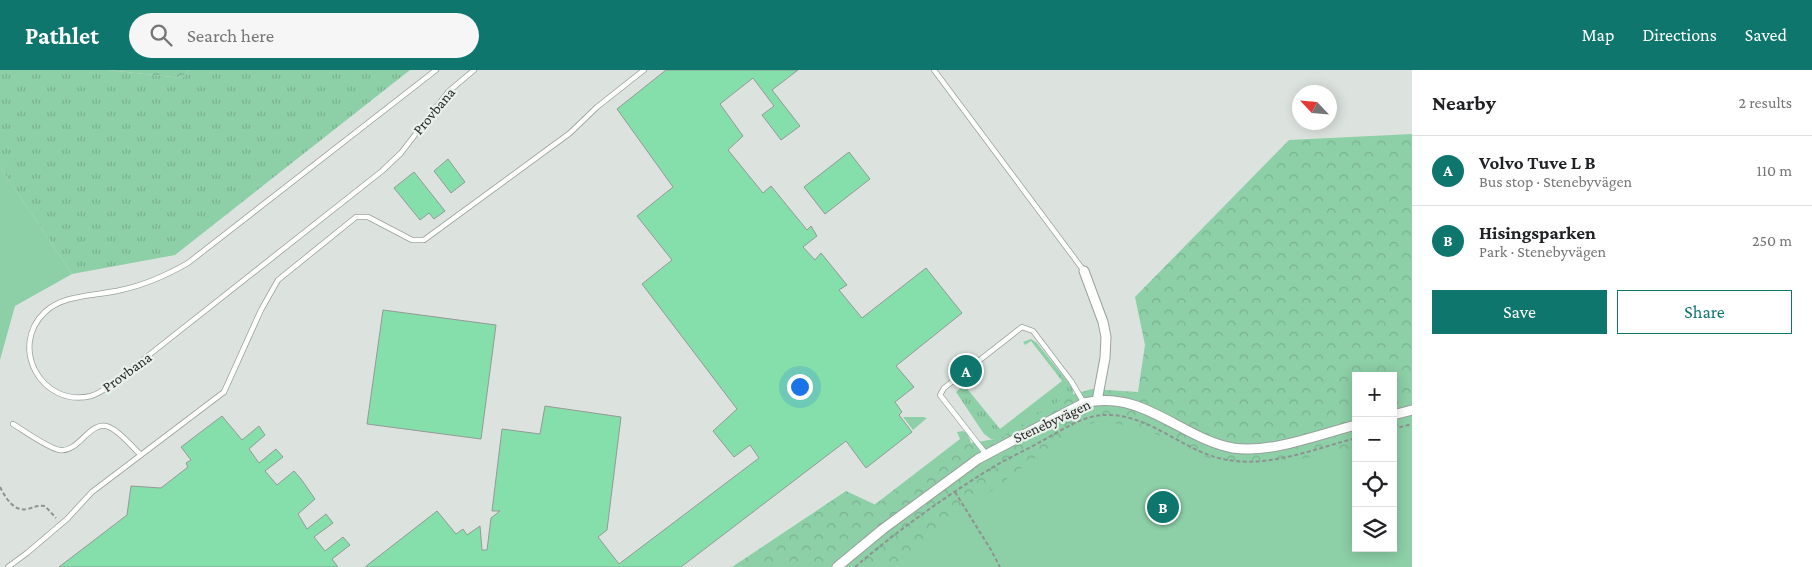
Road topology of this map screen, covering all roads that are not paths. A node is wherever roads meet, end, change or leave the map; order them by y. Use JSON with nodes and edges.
{"nodes":[{"id":1,"x":436,"y":70,"type":"edge"},
{"id":2,"x":474,"y":70,"type":"edge"},
{"id":3,"x":644,"y":70,"type":"edge"},
{"id":4,"x":934,"y":70,"type":"edge"},
{"id":5,"x":1084,"y":271,"type":"joint"},
{"id":6,"x":1097,"y":400,"type":"junction"},
{"id":7,"x":1084,"y":403,"type":"junction"},
{"id":8,"x":1412,"y":410,"type":"edge"},
{"id":9,"x":1397,"y":414,"type":"edge"},
{"id":10,"x":13,"y":424,"type":"dead end"},
{"id":11,"x":1352,"y":426,"type":"edge"},
{"id":12,"x":986,"y":454,"type":"junction"},
{"id":13,"x":141,"y":455,"type":"junction"},
{"id":14,"x":8,"y":567,"type":"edge"},
{"id":15,"x":838,"y":567,"type":"edge"}],
"edges":[{"from":1,"to":2,"type":"lane","name":"Provbana"},
{"from":3,"to":13,"type":"lane"},
{"from":4,"to":5,"type":"lane"},
{"from":5,"to":6,"type":"street"},
{"from":6,"to":7,"type":"street","name":"Stenebyvägen"},
{"from":6,"to":11,"type":"street","name":"Stenebyvägen"},
{"from":7,"to":12,"type":"street","name":"Stenebyvägen"},
{"from":7,"to":12,"type":"lane"},
{"from":8,"to":9,"type":"street"},
{"from":10,"to":13,"type":"lane"},
{"from":12,"to":15,"type":"street","name":"Stenebyvägen"},
{"from":13,"to":14,"type":"lane"}]}
